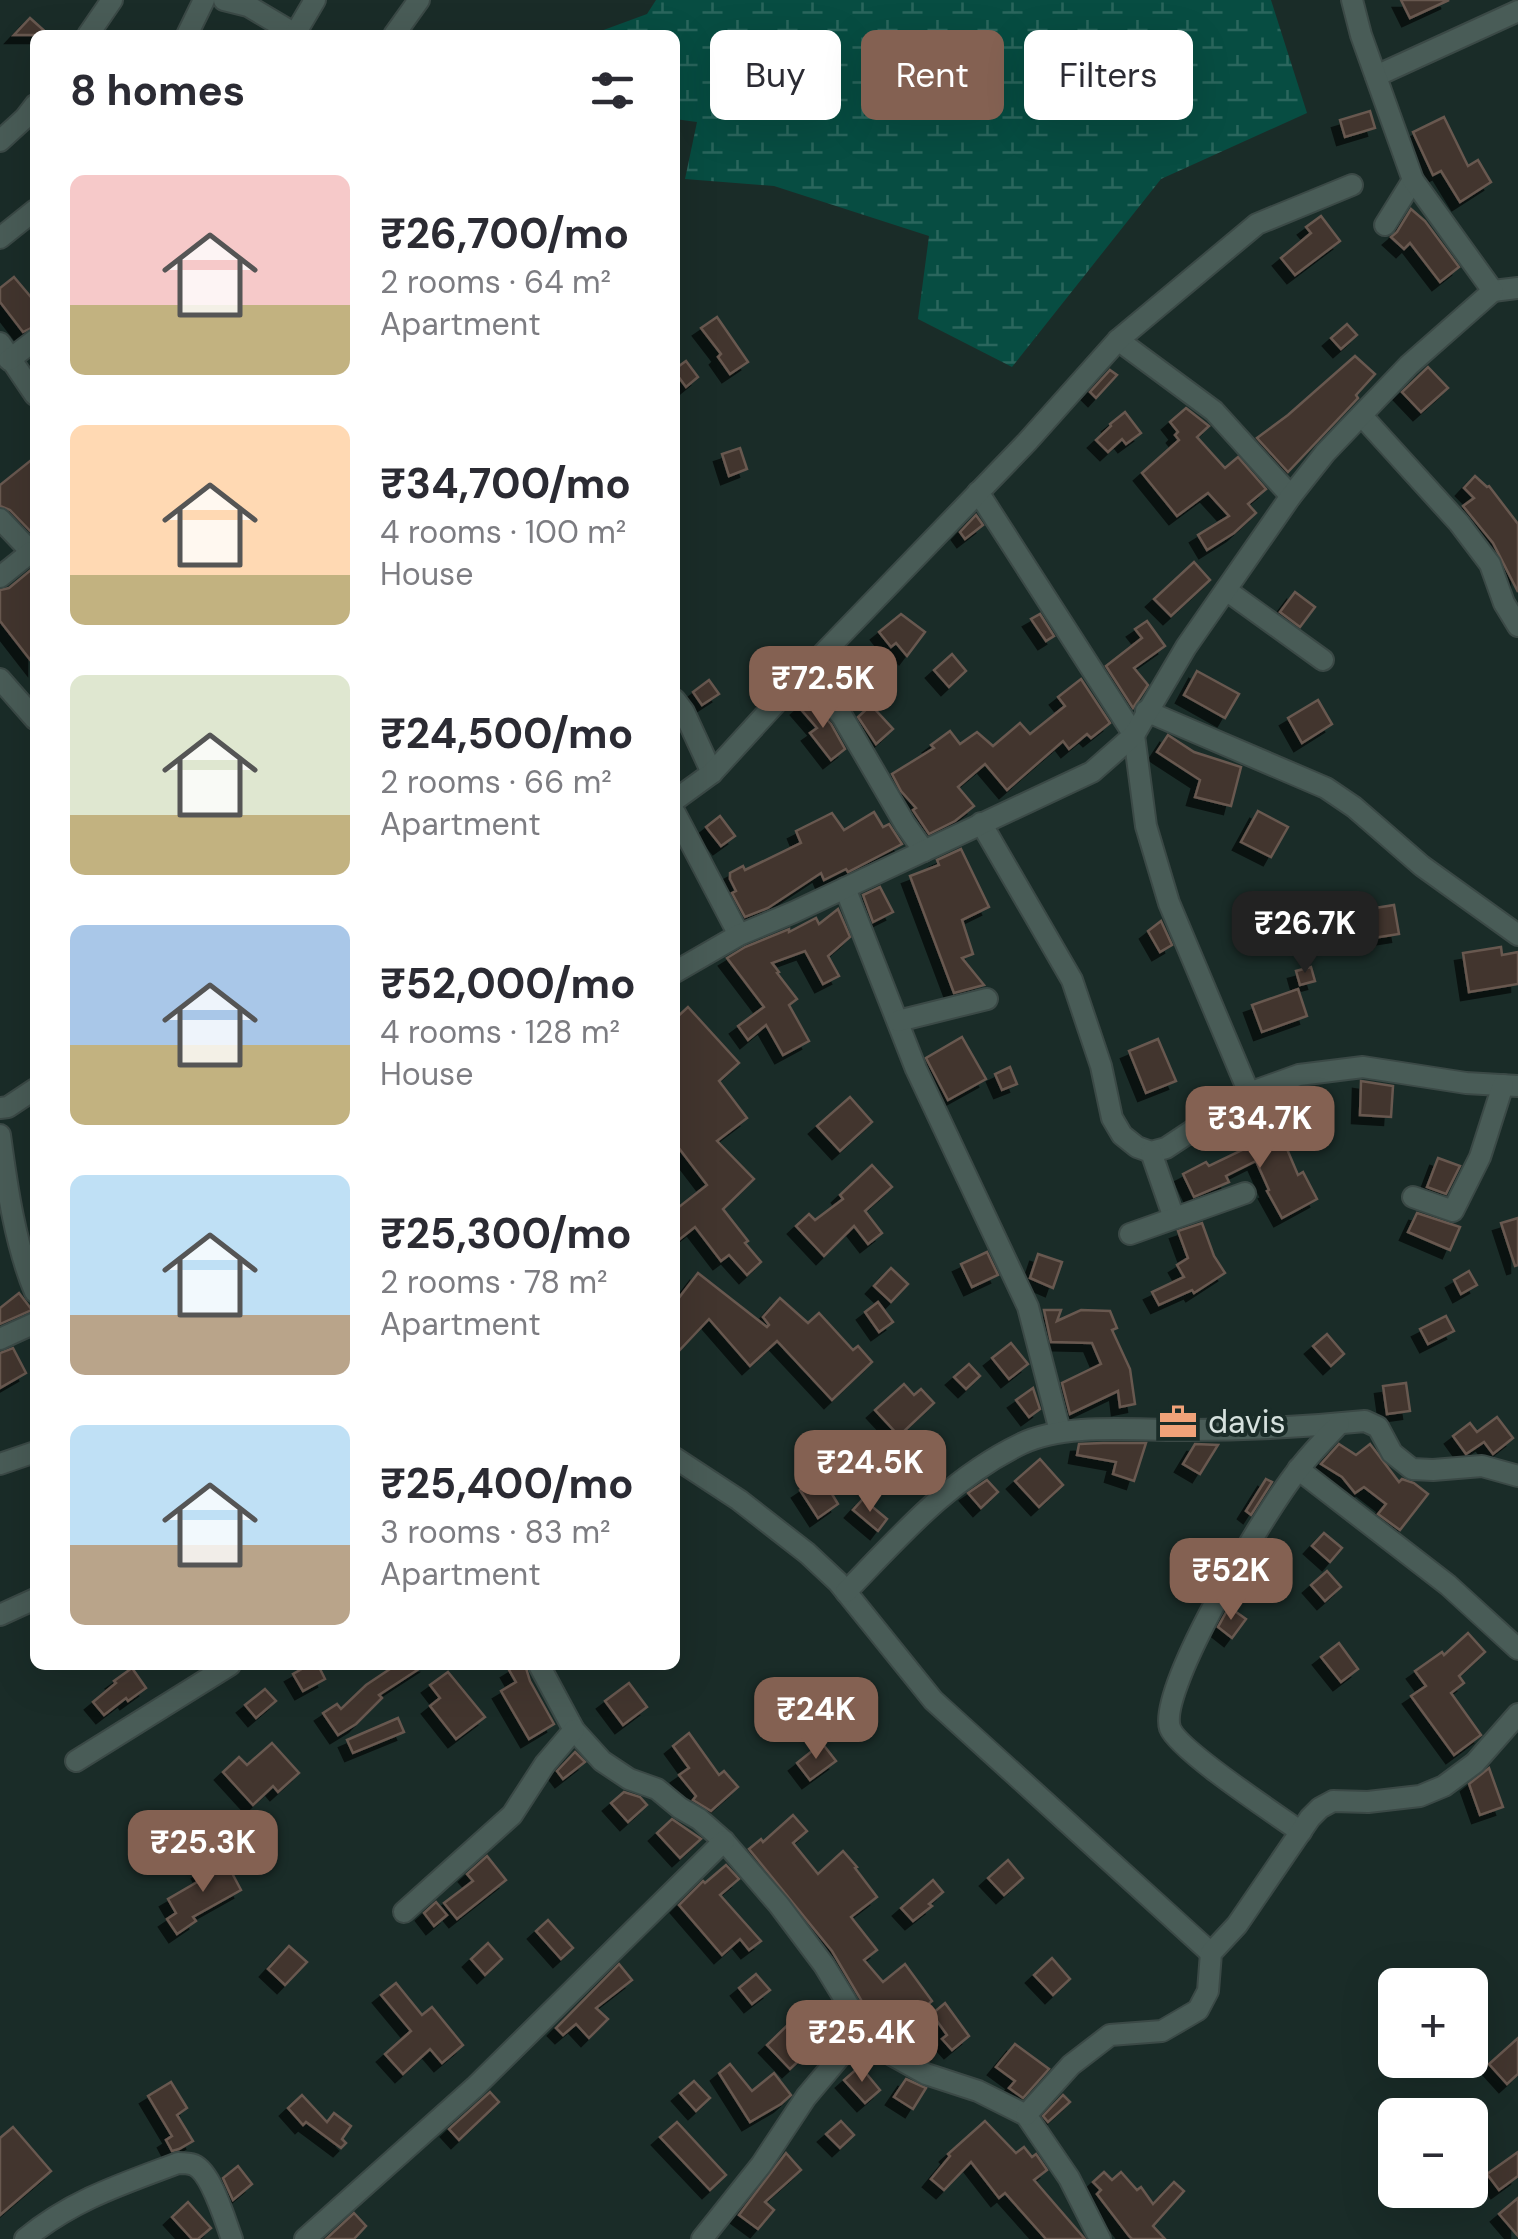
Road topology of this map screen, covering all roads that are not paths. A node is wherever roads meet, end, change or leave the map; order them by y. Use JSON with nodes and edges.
{"nodes":[{"id":1,"x":112,"y":0,"type":"edge"},
{"id":2,"x":204,"y":0,"type":"edge"},
{"id":3,"x":224,"y":0,"type":"edge"},
{"id":4,"x":314,"y":0,"type":"edge"},
{"id":5,"x":419,"y":0,"type":"edge"},
{"id":6,"x":1352,"y":0,"type":"edge"},
{"id":7,"x":1518,"y":12,"type":"edge"},
{"id":8,"x":91,"y":30,"type":"edge"},
{"id":9,"x":189,"y":30,"type":"edge"},
{"id":10,"x":289,"y":30,"type":"edge"},
{"id":11,"x":298,"y":30,"type":"edge"},
{"id":12,"x":398,"y":30,"type":"edge"},
{"id":13,"x":1376,"y":76,"type":"junction"},
{"id":14,"x":30,"y":112,"type":"edge"},
{"id":15,"x":0,"y":141,"type":"edge"},
{"id":16,"x":1413,"y":180,"type":"junction"},
{"id":17,"x":1352,"y":185,"type":"dead end"},
{"id":18,"x":30,"y":214,"type":"edge"},
{"id":19,"x":1385,"y":225,"type":"dead end"},
{"id":20,"x":0,"y":238,"type":"edge"},
{"id":21,"x":1518,"y":288,"type":"edge"},
{"id":22,"x":1494,"y":291,"type":"junction"},
{"id":23,"x":1118,"y":340,"type":"junction"},
{"id":24,"x":30,"y":342,"type":"edge"},
{"id":25,"x":5,"y":351,"type":"edge"},
{"id":26,"x":30,"y":388,"type":"edge"},
{"id":27,"x":1362,"y":416,"type":"junction"},
{"id":28,"x":978,"y":492,"type":"junction"},
{"id":29,"x":1291,"y":496,"type":"junction"},
{"id":30,"x":0,"y":518,"type":"edge"},
{"id":31,"x":30,"y":551,"type":"edge"},
{"id":32,"x":30,"y":556,"type":"edge"},
{"id":33,"x":0,"y":577,"type":"edge"},
{"id":34,"x":1226,"y":590,"type":"junction"},
{"id":35,"x":1518,"y":626,"type":"edge"},
{"id":36,"x":1324,"y":660,"type":"dead end"},
{"id":37,"x":804,"y":674,"type":"junction"},
{"id":38,"x":0,"y":680,"type":"edge"},
{"id":39,"x":680,"y":707,"type":"edge"},
{"id":40,"x":1146,"y":712,"type":"junction"},
{"id":41,"x":30,"y":714,"type":"edge"},
{"id":42,"x":1134,"y":735,"type":"junction"},
{"id":43,"x":712,"y":773,"type":"junction"},
{"id":44,"x":680,"y":796,"type":"edge"},
{"id":45,"x":680,"y":823,"type":"edge"},
{"id":46,"x":981,"y":823,"type":"junction"},
{"id":47,"x":924,"y":851,"type":"junction"},
{"id":48,"x":845,"y":888,"type":"junction"},
{"id":49,"x":739,"y":935,"type":"junction"},
{"id":50,"x":1518,"y":935,"type":"edge"},
{"id":51,"x":680,"y":969,"type":"edge"},
{"id":52,"x":987,"y":1000,"type":"dead end"},
{"id":53,"x":898,"y":1021,"type":"junction"},
{"id":54,"x":1510,"y":1086,"type":"edge"},
{"id":55,"x":30,"y":1092,"type":"edge"},
{"id":56,"x":1249,"y":1093,"type":"junction"},
{"id":57,"x":0,"y":1108,"type":"edge"},
{"id":58,"x":0,"y":1135,"type":"edge"},
{"id":59,"x":1151,"y":1152,"type":"junction"},
{"id":60,"x":1245,"y":1193,"type":"dead end"},
{"id":61,"x":1413,"y":1197,"type":"dead end"},
{"id":62,"x":1174,"y":1218,"type":"junction"},
{"id":63,"x":1130,"y":1234,"type":"dead end"},
{"id":64,"x":30,"y":1277,"type":"edge"},
{"id":65,"x":30,"y":1325,"type":"edge"},
{"id":66,"x":0,"y":1339,"type":"edge"},
{"id":67,"x":1339,"y":1424,"type":"junction"},
{"id":68,"x":1060,"y":1431,"type":"junction"},
{"id":69,"x":30,"y":1454,"type":"edge"},
{"id":70,"x":680,"y":1461,"type":"edge"},
{"id":71,"x":0,"y":1464,"type":"edge"},
{"id":72,"x":1298,"y":1469,"type":"junction"},
{"id":73,"x":1518,"y":1476,"type":"edge"},
{"id":74,"x":846,"y":1592,"type":"junction"},
{"id":75,"x":30,"y":1601,"type":"edge"},
{"id":76,"x":0,"y":1615,"type":"edge"},
{"id":77,"x":1518,"y":1650,"type":"edge"},
{"id":78,"x":222,"y":1670,"type":"edge"},
{"id":79,"x":542,"y":1670,"type":"edge"},
{"id":80,"x":1518,"y":1714,"type":"edge"},
{"id":81,"x":574,"y":1730,"type":"junction"},
{"id":82,"x":76,"y":1762,"type":"dead end"},
{"id":83,"x":1301,"y":1832,"type":"junction"},
{"id":84,"x":724,"y":1840,"type":"junction"},
{"id":85,"x":404,"y":1912,"type":"dead end"},
{"id":86,"x":1211,"y":1953,"type":"junction"},
{"id":87,"x":863,"y":2029,"type":"junction"},
{"id":88,"x":1026,"y":2115,"type":"junction"},
{"id":89,"x":26,"y":2239,"type":"edge"},
{"id":90,"x":232,"y":2239,"type":"edge"},
{"id":91,"x":305,"y":2239,"type":"edge"},
{"id":92,"x":702,"y":2239,"type":"edge"},
{"id":93,"x":1100,"y":2239,"type":"edge"}],
"edges":[{"from":1,"to":8,"type":"street"},
{"from":2,"to":9,"type":"street"},
{"from":3,"to":10,"type":"street"},
{"from":4,"to":11,"type":"street"},
{"from":5,"to":12,"type":"street"},
{"from":6,"to":13,"type":"street"},
{"from":7,"to":13,"type":"street"},
{"from":13,"to":16,"type":"street"},
{"from":14,"to":15,"type":"street"},
{"from":16,"to":19,"type":"street"},
{"from":16,"to":22,"type":"street"},
{"from":17,"to":23,"type":"street"},
{"from":18,"to":20,"type":"street"},
{"from":21,"to":22,"type":"street"},
{"from":22,"to":27,"type":"street"},
{"from":23,"to":28,"type":"street"},
{"from":23,"to":29,"type":"street"},
{"from":24,"to":25,"type":"street"},
{"from":25,"to":26,"type":"street"},
{"from":27,"to":29,"type":"street"},
{"from":27,"to":35,"type":"street"},
{"from":28,"to":37,"type":"street"},
{"from":28,"to":42,"type":"street"},
{"from":29,"to":34,"type":"street"},
{"from":30,"to":31,"type":"street"},
{"from":32,"to":33,"type":"street"},
{"from":34,"to":36,"type":"street"},
{"from":34,"to":40,"type":"street"},
{"from":37,"to":43,"type":"street"},
{"from":37,"to":47,"type":"street"},
{"from":38,"to":41,"type":"street"},
{"from":39,"to":43,"type":"street"},
{"from":40,"to":42,"type":"street"},
{"from":40,"to":50,"type":"street"},
{"from":42,"to":46,"type":"street"},
{"from":42,"to":56,"type":"street"},
{"from":43,"to":44,"type":"street"},
{"from":45,"to":49,"type":"street"},
{"from":46,"to":47,"type":"street"},
{"from":46,"to":59,"type":"street"},
{"from":47,"to":48,"type":"street"},
{"from":48,"to":49,"type":"street"},
{"from":48,"to":53,"type":"street"},
{"from":49,"to":51,"type":"street"},
{"from":52,"to":53,"type":"street"},
{"from":53,"to":68,"type":"street"},
{"from":54,"to":56,"type":"street"},
{"from":54,"to":61,"type":"street"},
{"from":55,"to":57,"type":"street"},
{"from":56,"to":59,"type":"street"},
{"from":58,"to":64,"type":"street"},
{"from":59,"to":62,"type":"street"},
{"from":60,"to":62,"type":"street"},
{"from":62,"to":63,"type":"street"},
{"from":65,"to":66,"type":"street"},
{"from":67,"to":68,"type":"street"},
{"from":67,"to":72,"type":"street"},
{"from":67,"to":73,"type":"street"},
{"from":68,"to":74,"type":"street"},
{"from":69,"to":71,"type":"street"},
{"from":70,"to":74,"type":"street"},
{"from":72,"to":77,"type":"street"},
{"from":72,"to":83,"type":"street"},
{"from":74,"to":86,"type":"street"},
{"from":75,"to":76,"type":"street"},
{"from":78,"to":82,"type":"street"},
{"from":79,"to":81,"type":"street"},
{"from":80,"to":83,"type":"street"},
{"from":81,"to":84,"type":"street"},
{"from":81,"to":85,"type":"street"},
{"from":83,"to":86,"type":"street"},
{"from":84,"to":87,"type":"street"},
{"from":84,"to":91,"type":"street"},
{"from":86,"to":88,"type":"street"},
{"from":87,"to":88,"type":"street"},
{"from":87,"to":92,"type":"street"},
{"from":88,"to":93,"type":"street"},
{"from":89,"to":90,"type":"street"}]}
